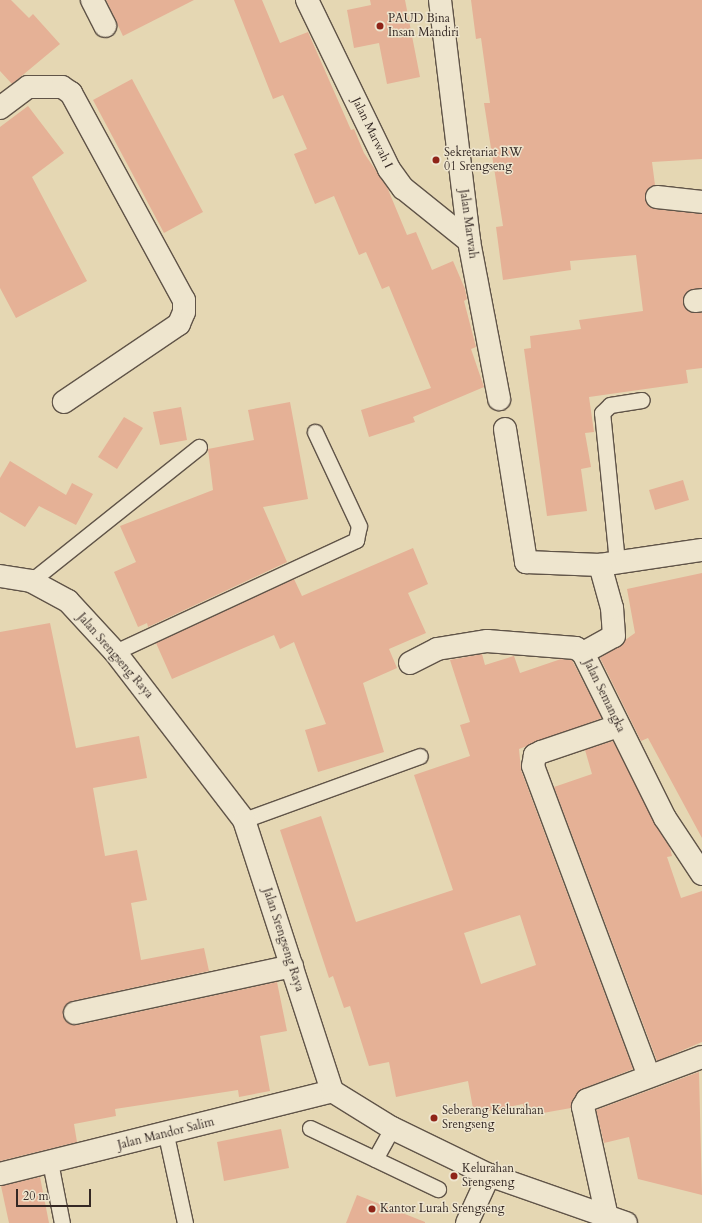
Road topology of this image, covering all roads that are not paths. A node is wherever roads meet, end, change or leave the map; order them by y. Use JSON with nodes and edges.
{"nodes":[{"id":1,"x":92,"y":0,"type":"edge"},
{"id":2,"x":308,"y":0,"type":"edge"},
{"id":3,"x":440,"y":0,"type":"edge"},
{"id":4,"x":105,"y":26,"type":"dead end"},
{"id":5,"x":0,"y":108,"type":"edge"},
{"id":6,"x":657,"y":197,"type":"dead end"},
{"id":7,"x":702,"y":202,"type":"edge"},
{"id":8,"x":469,"y":241,"type":"junction"},
{"id":9,"x":499,"y":399,"type":"dead end"},
{"id":10,"x":642,"y":400,"type":"dead end"},
{"id":11,"x":64,"y":402,"type":"dead end"},
{"id":12,"x":505,"y":430,"type":"dead end"},
{"id":13,"x":316,"y":432,"type":"dead end"},
{"id":14,"x":199,"y":447,"type":"dead end"},
{"id":15,"x":702,"y":550,"type":"edge"},
{"id":16,"x":608,"y":564,"type":"junction"},
{"id":17,"x":0,"y":576,"type":"edge"},
{"id":18,"x":31,"y":581,"type":"junction"},
{"id":19,"x":115,"y":652,"type":"junction"},
{"id":20,"x":584,"y":653,"type":"junction"},
{"id":21,"x":410,"y":663,"type":"dead end"},
{"id":22,"x":618,"y":726,"type":"junction"},
{"id":23,"x":420,"y":756,"type":"dead end"},
{"id":24,"x":244,"y":820,"type":"junction"},
{"id":25,"x":702,"y":874,"type":"edge"},
{"id":26,"x":292,"y":966,"type":"junction"},
{"id":27,"x":75,"y":1013,"type":"dead end"},
{"id":28,"x":702,"y":1058,"type":"edge"},
{"id":29,"x":649,"y":1076,"type":"junction"},
{"id":30,"x":332,"y":1091,"type":"junction"},
{"id":31,"x":310,"y":1128,"type":"dead end"},
{"id":32,"x":392,"y":1128,"type":"junction"},
{"id":33,"x":166,"y":1136,"type":"junction"},
{"id":34,"x":375,"y":1159,"type":"junction"},
{"id":35,"x":50,"y":1162,"type":"junction"},
{"id":36,"x":1,"y":1170,"type":"edge"},
{"id":37,"x":489,"y":1175,"type":"junction"},
{"id":38,"x":438,"y":1189,"type":"dead end"},
{"id":39,"x":616,"y":1220,"type":"edge"},
{"id":40,"x":62,"y":1223,"type":"edge"},
{"id":41,"x":185,"y":1223,"type":"edge"},
{"id":42,"x":467,"y":1223,"type":"edge"}],
"edges":[{"from":1,"to":4,"type":"street"},
{"from":2,"to":8,"type":"street","name":"Jalan Marwah I"},
{"from":3,"to":8,"type":"street","name":"Jalan Marwah"},
{"from":5,"to":11,"type":"street"},
{"from":6,"to":7,"type":"street"},
{"from":8,"to":9,"type":"street","name":"Jalan Marwah"},
{"from":10,"to":16,"type":"lane"},
{"from":12,"to":16,"type":"street"},
{"from":13,"to":19,"type":"lane"},
{"from":14,"to":18,"type":"lane"},
{"from":15,"to":16,"type":"street"},
{"from":16,"to":20,"type":"street"},
{"from":17,"to":18,"type":"street","name":"Jalan Srengseng Raya"},
{"from":18,"to":19,"type":"street","name":"Jalan Srengseng Raya"},
{"from":19,"to":24,"type":"street","name":"Jalan Srengseng Raya"},
{"from":20,"to":21,"type":"street","name":"Jalan Semangka"},
{"from":20,"to":22,"type":"street","name":"Jalan Semangka"},
{"from":22,"to":25,"type":"street","name":"Jalan Semangka"},
{"from":22,"to":29,"type":"street"},
{"from":23,"to":24,"type":"lane"},
{"from":24,"to":26,"type":"street","name":"Jalan Srengseng Raya"},
{"from":26,"to":27,"type":"street"},
{"from":26,"to":30,"type":"street","name":"Jalan Srengseng Raya"},
{"from":28,"to":29,"type":"street"},
{"from":29,"to":39,"type":"street"},
{"from":30,"to":32,"type":"street"},
{"from":30,"to":33,"type":"street","name":"Jalan Mandor Salim"},
{"from":31,"to":34,"type":"lane"},
{"from":32,"to":34,"type":"lane"},
{"from":32,"to":37,"type":"street"},
{"from":33,"to":35,"type":"street","name":"Jalan Mandor Salim"},
{"from":33,"to":41,"type":"lane"},
{"from":34,"to":38,"type":"lane"},
{"from":35,"to":36,"type":"street","name":"Jalan Mandor Salim"},
{"from":35,"to":40,"type":"lane"},
{"from":37,"to":39,"type":"street"},
{"from":37,"to":42,"type":"street"}]}
